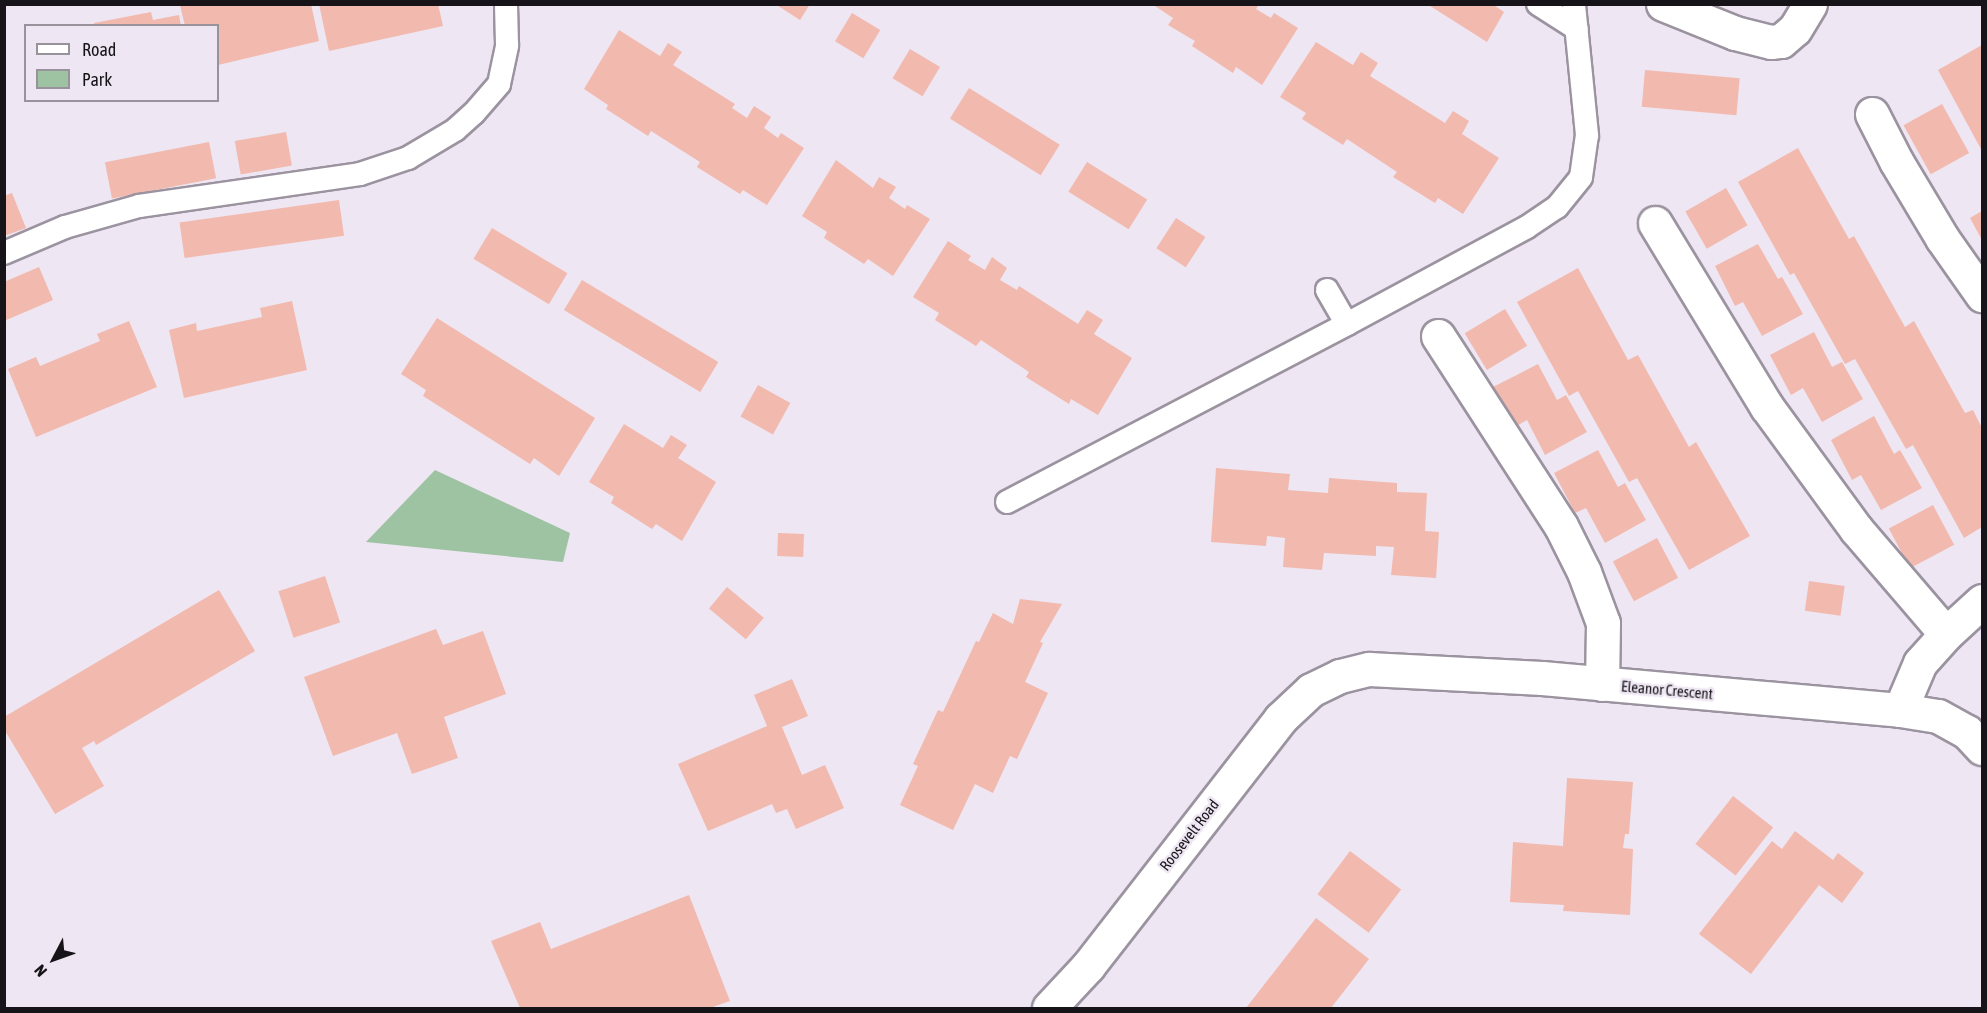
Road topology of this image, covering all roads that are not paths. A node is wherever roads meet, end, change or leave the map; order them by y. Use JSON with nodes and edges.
{"nodes":[{"id":1,"x":506,"y":4,"type":"edge"},
{"id":2,"x":1538,"y":4,"type":"edge"},
{"id":3,"x":1574,"y":4,"type":"edge"},
{"id":4,"x":1663,"y":4,"type":"edge"},
{"id":5,"x":1810,"y":4,"type":"edge"},
{"id":6,"x":1577,"y":29,"type":"junction"},
{"id":7,"x":1872,"y":114,"type":"dead end"},
{"id":8,"x":1655,"y":223,"type":"dead end"},
{"id":9,"x":4,"y":253,"type":"edge"},
{"id":10,"x":1327,"y":290,"type":"dead end"},
{"id":11,"x":1983,"y":295,"type":"edge"},
{"id":12,"x":1347,"y":324,"type":"junction"},
{"id":13,"x":1438,"y":336,"type":"dead end"},
{"id":14,"x":1007,"y":501,"type":"dead end"},
{"id":15,"x":1983,"y":601,"type":"edge"},
{"id":16,"x":1946,"y":634,"type":"junction"},
{"id":17,"x":1340,"y":676,"type":"joint"},
{"id":18,"x":1602,"y":684,"type":"junction"},
{"id":19,"x":1900,"y":710,"type":"junction"},
{"id":20,"x":1983,"y":748,"type":"edge"},
{"id":21,"x":1049,"y":1008,"type":"edge"}],
"edges":[{"from":1,"to":9,"type":"lane"},
{"from":2,"to":6,"type":"lane"},
{"from":3,"to":6,"type":"lane"},
{"from":4,"to":5,"type":"street"},
{"from":6,"to":12,"type":"lane"},
{"from":7,"to":11,"type":"street"},
{"from":8,"to":16,"type":"street"},
{"from":10,"to":12,"type":"lane"},
{"from":12,"to":14,"type":"lane"},
{"from":13,"to":18,"type":"street"},
{"from":15,"to":16,"type":"street"},
{"from":16,"to":19,"type":"street"},
{"from":17,"to":18,"type":"street","name":"Eleanor Crescent"},
{"from":17,"to":21,"type":"street","name":"Roosevelt Road"},
{"from":18,"to":19,"type":"street","name":"Eleanor Crescent"},
{"from":19,"to":20,"type":"street","name":"Eleanor Crescent"}]}
